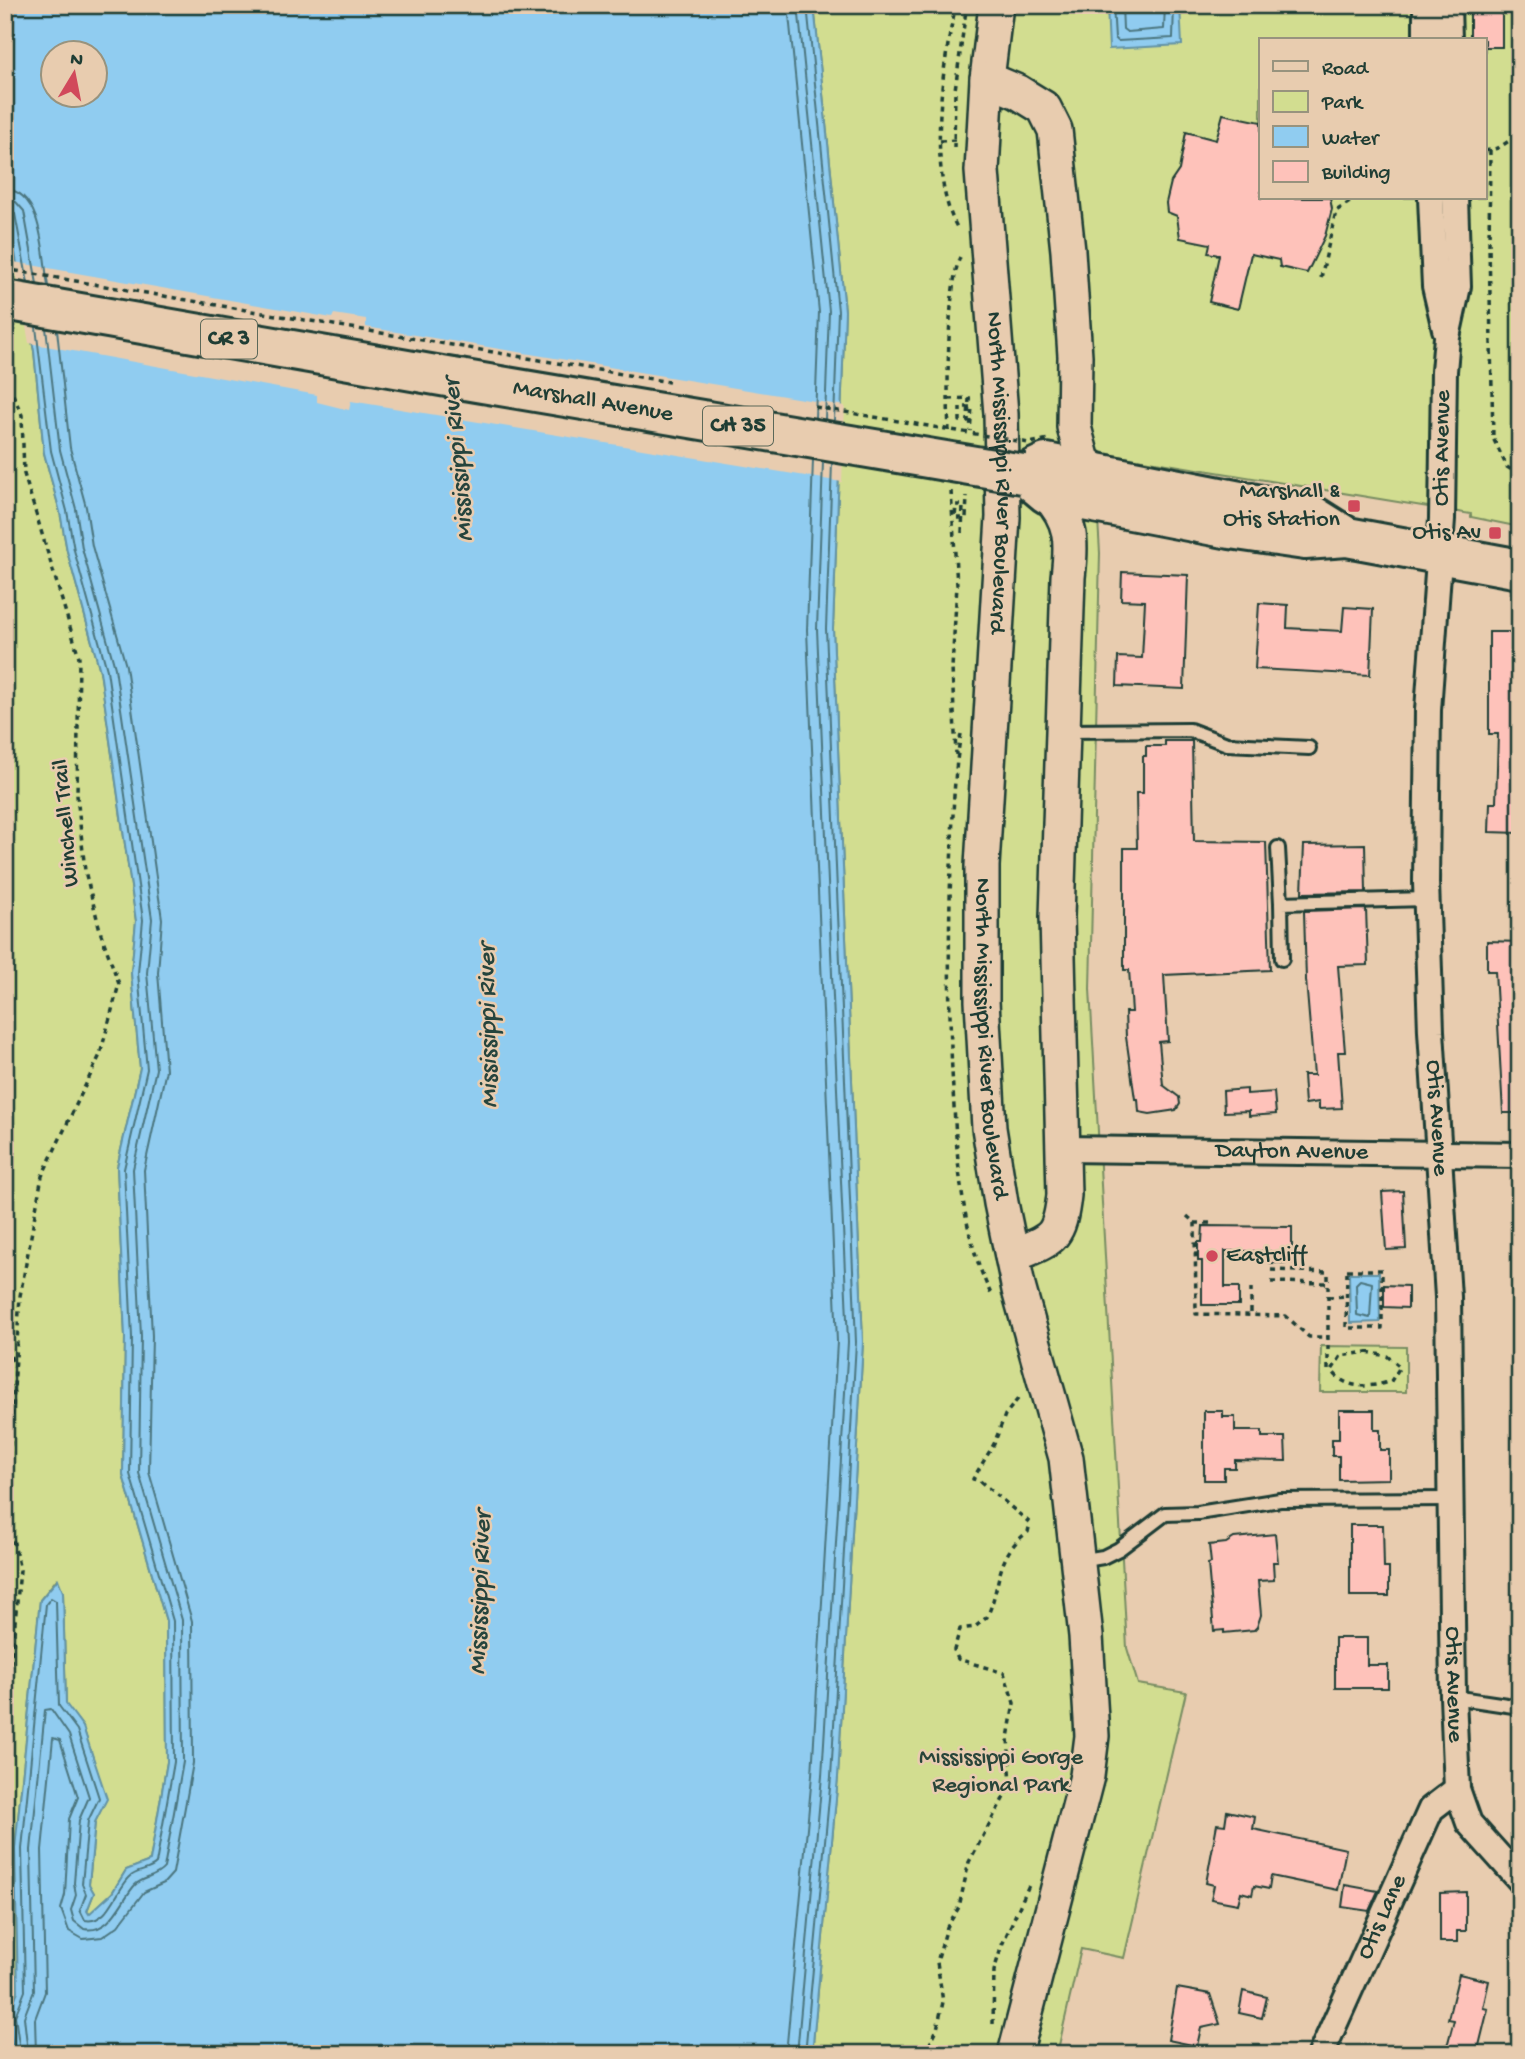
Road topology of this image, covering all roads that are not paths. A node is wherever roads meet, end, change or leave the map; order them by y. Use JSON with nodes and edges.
{"nodes":[{"id":1,"x":996,"y":5,"type":"edge"},
{"id":2,"x":1426,"y":5,"type":"edge"},
{"id":3,"x":1448,"y":5,"type":"edge"},
{"id":4,"x":1426,"y":38,"type":"edge"},
{"id":5,"x":1449,"y":38,"type":"edge"},
{"id":6,"x":987,"y":79,"type":"junction"},
{"id":7,"x":1431,"y":200,"type":"edge"},
{"id":8,"x":1455,"y":200,"type":"edge"},
{"id":9,"x":5,"y":300,"type":"edge"},
{"id":10,"x":1447,"y":337,"type":"junction"},
{"id":11,"x":453,"y":378,"type":"joint"},
{"id":12,"x":1048,"y":459,"type":"junction"},
{"id":13,"x":1105,"y":490,"type":"junction"},
{"id":14,"x":1072,"y":539,"type":"junction"},
{"id":15,"x":1439,"y":555,"type":"junction"},
{"id":16,"x":1520,"y":569,"type":"edge"},
{"id":17,"x":1062,"y":731,"type":"junction"},
{"id":18,"x":1309,"y":748,"type":"dead end"},
{"id":19,"x":1278,"y":848,"type":"dead end"},
{"id":20,"x":1426,"y":899,"type":"junction"},
{"id":21,"x":1281,"y":902,"type":"junction"},
{"id":22,"x":1282,"y":959,"type":"dead end"},
{"id":23,"x":1063,"y":1149,"type":"junction"},
{"id":24,"x":1441,"y":1153,"type":"junction"},
{"id":25,"x":1520,"y":1155,"type":"edge"},
{"id":26,"x":1012,"y":1256,"type":"junction"},
{"id":27,"x":1450,"y":1499,"type":"junction"},
{"id":28,"x":1079,"y":1561,"type":"junction"},
{"id":29,"x":1453,"y":1697,"type":"junction"},
{"id":30,"x":1520,"y":1707,"type":"edge"},
{"id":31,"x":1457,"y":1790,"type":"junction"},
{"id":32,"x":1520,"y":1880,"type":"edge"},
{"id":33,"x":1004,"y":2045,"type":"edge"},
{"id":34,"x":1321,"y":2054,"type":"edge"}],
"edges":[{"from":1,"to":6,"type":"street","name":"North Mississippi River Boulevard"},
{"from":2,"to":4,"type":"street"},
{"from":3,"to":5,"type":"street"},
{"from":6,"to":12,"type":"street"},
{"from":6,"to":26,"type":"street","name":"North Mississippi River Boulevard"},
{"from":7,"to":10,"type":"street","name":"Otis Avenue"},
{"from":8,"to":10,"type":"street","name":"Otis Avenue"},
{"from":9,"to":11,"type":"main road","number":"CR 3"},
{"from":10,"to":15,"type":"street","name":"Otis Avenue"},
{"from":11,"to":12,"type":"main road","name":"Marshall Avenue","number":"CH 35","bridge":true},
{"from":12,"to":13,"type":"main road","name":"Marshall Avenue","number":"CH 35"},
{"from":12,"to":14,"type":"street"},
{"from":13,"to":14,"type":"street"},
{"from":13,"to":15,"type":"main road","name":"Marshall Avenue","number":"CH 35"},
{"from":14,"to":17,"type":"street"},
{"from":15,"to":16,"type":"main road","name":"Marshall Avenue","number":"CH 35"},
{"from":15,"to":20,"type":"street","name":"Otis Avenue"},
{"from":17,"to":18,"type":"lane"},
{"from":17,"to":23,"type":"street"},
{"from":19,"to":21,"type":"lane"},
{"from":20,"to":21,"type":"lane"},
{"from":20,"to":24,"type":"street","name":"Otis Avenue"},
{"from":21,"to":22,"type":"lane"},
{"from":23,"to":24,"type":"street","name":"Dayton Avenue"},
{"from":23,"to":26,"type":"street"},
{"from":24,"to":25,"type":"street","name":"Dayton Avenue"},
{"from":24,"to":27,"type":"street","name":"Otis Avenue"},
{"from":26,"to":28,"type":"street","name":"North Mississippi River Boulevard"},
{"from":27,"to":28,"type":"lane"},
{"from":27,"to":29,"type":"street","name":"Otis Avenue"},
{"from":28,"to":33,"type":"street","name":"North Mississippi River Boulevard"},
{"from":29,"to":30,"type":"lane"},
{"from":29,"to":31,"type":"street","name":"Otis Avenue"},
{"from":31,"to":32,"type":"street","name":"Otis Avenue"},
{"from":31,"to":34,"type":"street","name":"Otis Lane"}]}
